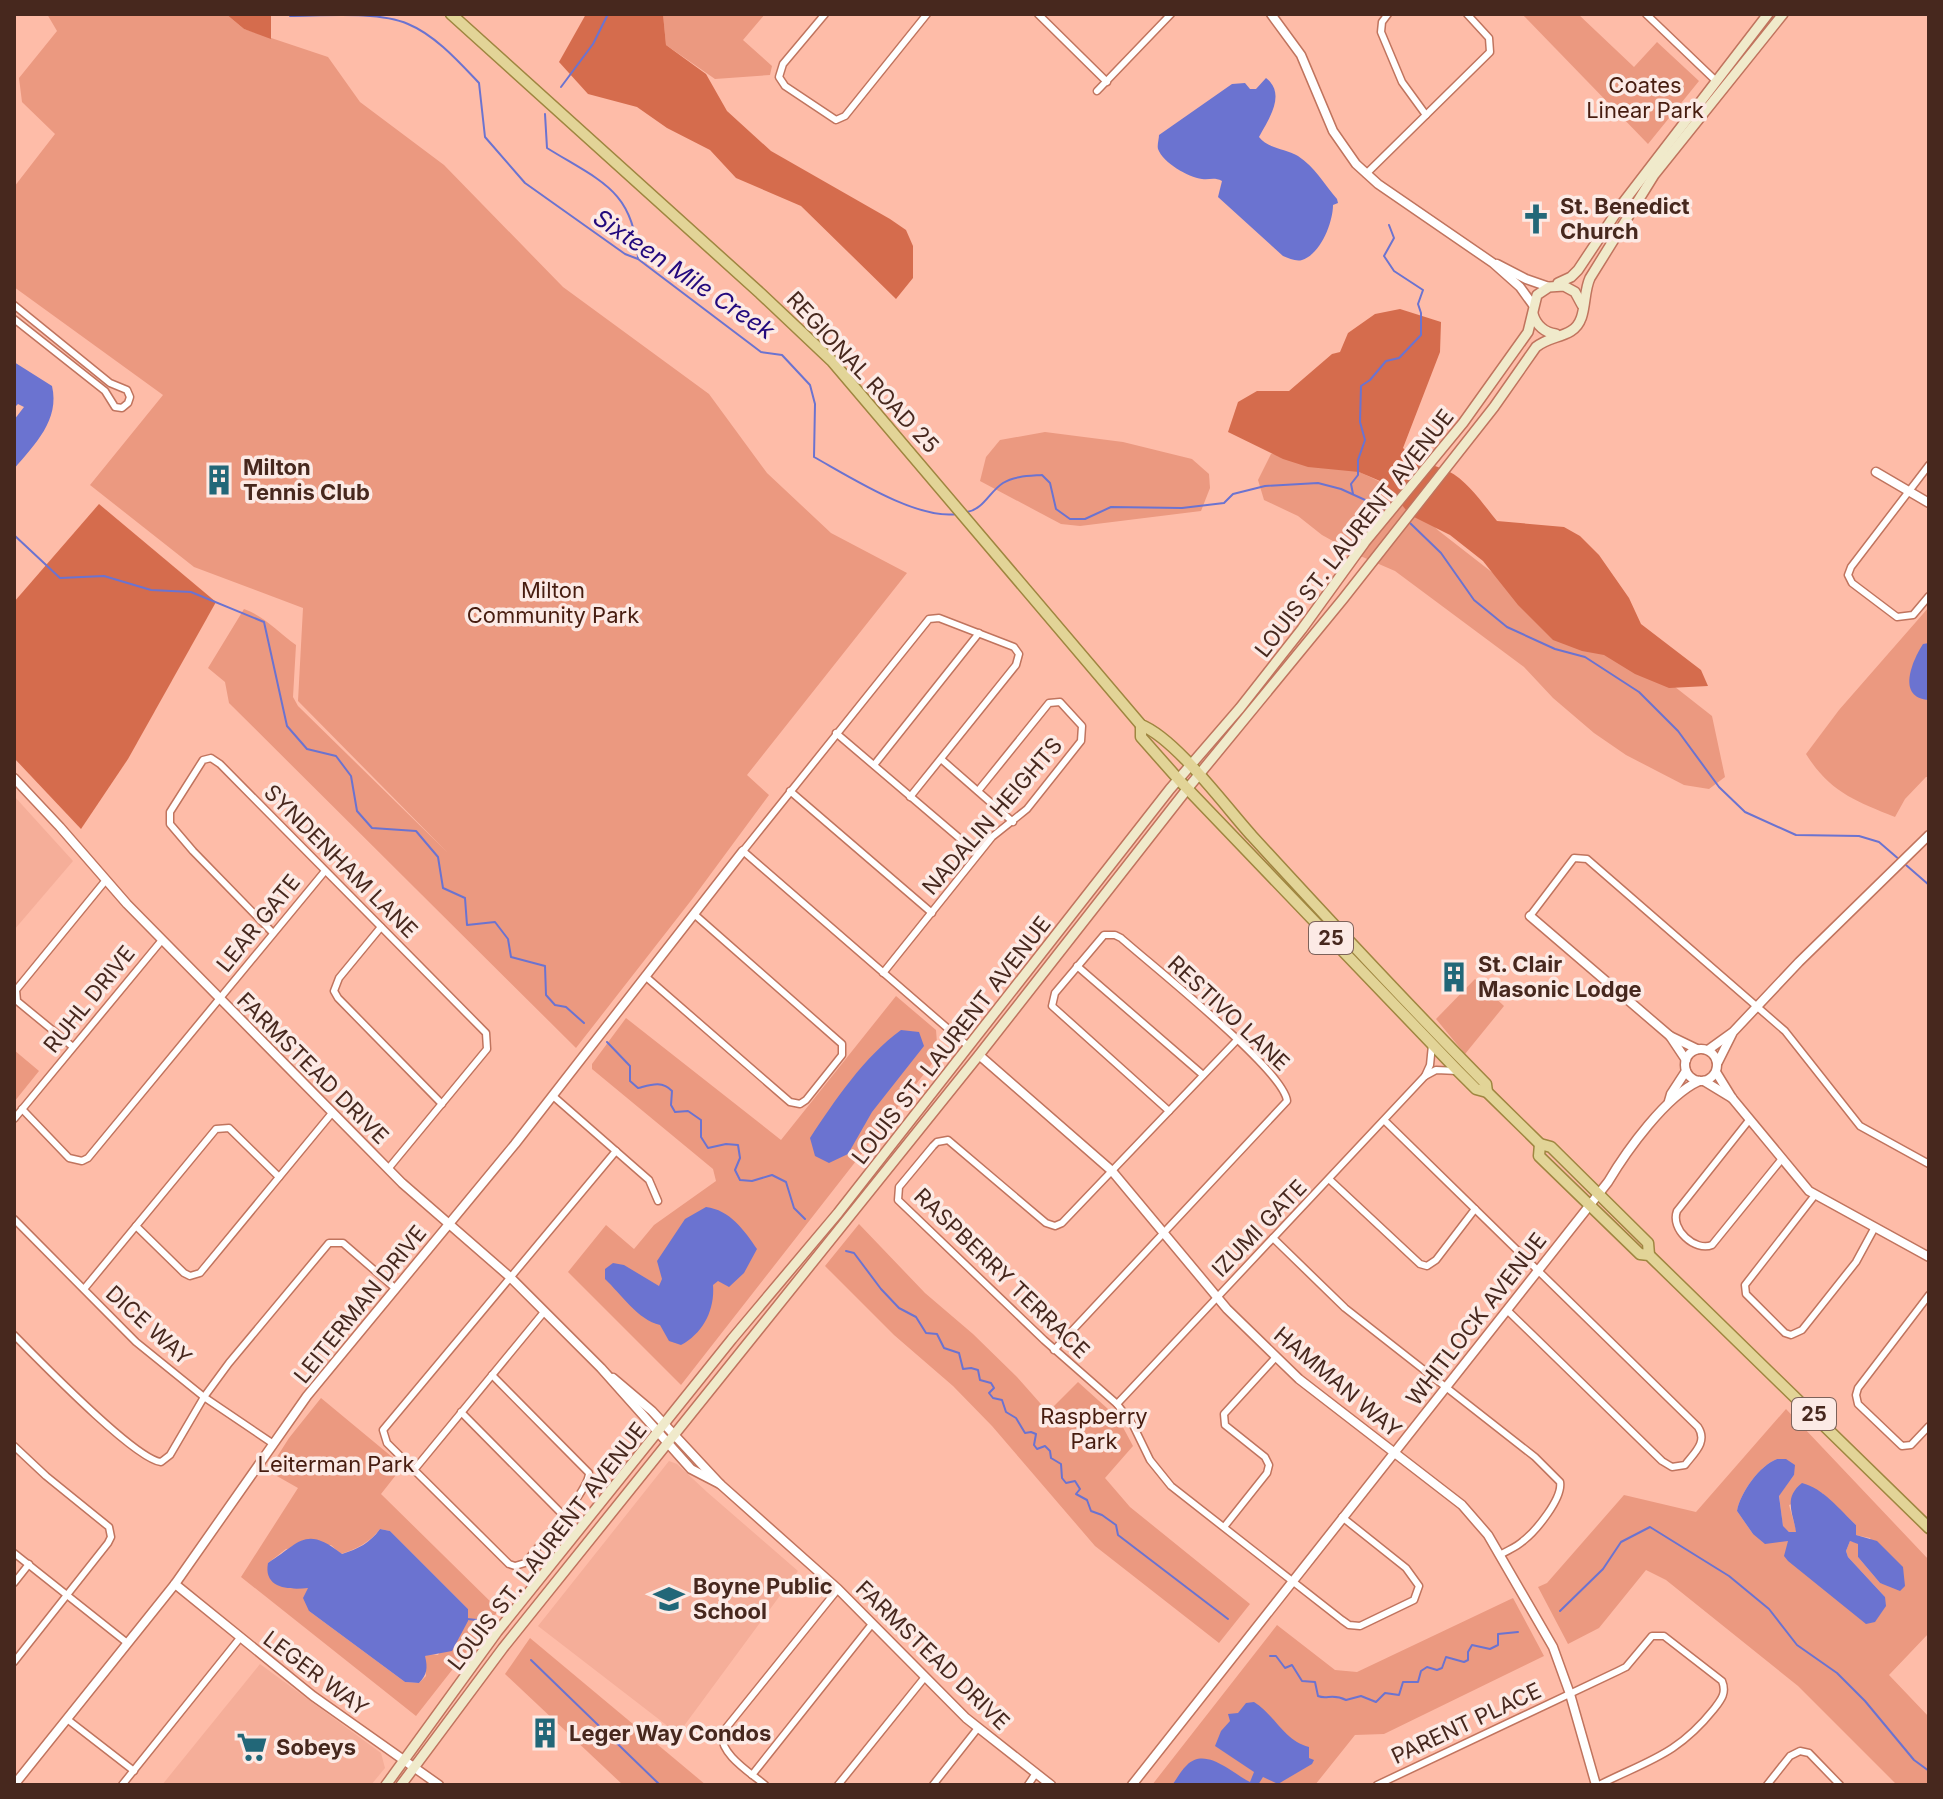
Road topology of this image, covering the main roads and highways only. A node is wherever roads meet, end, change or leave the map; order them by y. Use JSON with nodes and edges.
{"nodes":[{"id":1,"x":451,"y":14,"type":"edge"},
{"id":2,"x":1768,"y":14,"type":"edge"},
{"id":3,"x":1783,"y":14,"type":"edge"},
{"id":4,"x":1550,"y":286,"type":"junction"},
{"id":5,"x":1533,"y":308,"type":"junction"},
{"id":6,"x":1583,"y":309,"type":"junction"},
{"id":7,"x":1560,"y":335,"type":"junction"},
{"id":8,"x":1141,"y":725,"type":"junction"},
{"id":9,"x":1190,"y":767,"type":"junction"},
{"id":10,"x":1198,"y":776,"type":"junction"},
{"id":11,"x":1179,"y":780,"type":"junction"},
{"id":12,"x":1188,"y":788,"type":"junction"},
{"id":13,"x":1487,"y":1092,"type":"junction"},
{"id":14,"x":1540,"y":1144,"type":"junction"},
{"id":15,"x":1649,"y":1255,"type":"junction"},
{"id":16,"x":1929,"y":1528,"type":"edge"},
{"id":17,"x":386,"y":1785,"type":"edge"},
{"id":18,"x":401,"y":1785,"type":"edge"}],
"edges":[{"from":1,"to":8,"type":"main road","name":"REGIONAL ROAD 25","number":"25"},
{"from":2,"to":4,"type":"main road"},
{"from":3,"to":6,"type":"main road"},
{"from":4,"to":5,"type":"main road"},
{"from":4,"to":6,"type":"main road"},
{"from":5,"to":7,"type":"main road"},
{"from":5,"to":9,"type":"main road","name":"LOUIS ST. LAURENT AVENUE"},
{"from":6,"to":7,"type":"main road"},
{"from":7,"to":10,"type":"main road","name":"LOUIS ST. LAURENT AVENUE"},
{"from":8,"to":9,"type":"main road","name":"REGIONAL ROAD 25","number":"25"},
{"from":8,"to":11,"type":"main road","name":"REGIONAL ROAD 25","number":"25"},
{"from":9,"to":10,"type":"main road","name":"REGIONAL ROAD 25","number":"25"},
{"from":9,"to":11,"type":"main road","name":"LOUIS ST. LAURENT AVENUE"},
{"from":10,"to":12,"type":"main road","name":"LOUIS ST. LAURENT AVENUE"},
{"from":10,"to":13,"type":"main road","name":"REGIONAL ROAD 25","number":"25"},
{"from":11,"to":12,"type":"main road","name":"REGIONAL ROAD 25","number":"25"},
{"from":11,"to":17,"type":"main road","name":"LOUIS ST. LAURENT AVENUE"},
{"from":12,"to":13,"type":"main road","name":"REGIONAL ROAD 25","number":"25"},
{"from":12,"to":18,"type":"main road","name":"LOUIS ST. LAURENT AVENUE"},
{"from":13,"to":14,"type":"main road","name":"REGIONAL ROAD 25","number":"25"},
{"from":14,"to":15,"type":"main road","name":"REGIONAL ROAD 25","number":"25"},
{"from":14,"to":15,"type":"main road","name":"REGIONAL ROAD 25","number":"25"},
{"from":15,"to":16,"type":"main road","name":"REGIONAL ROAD 25","number":"25"}]}
